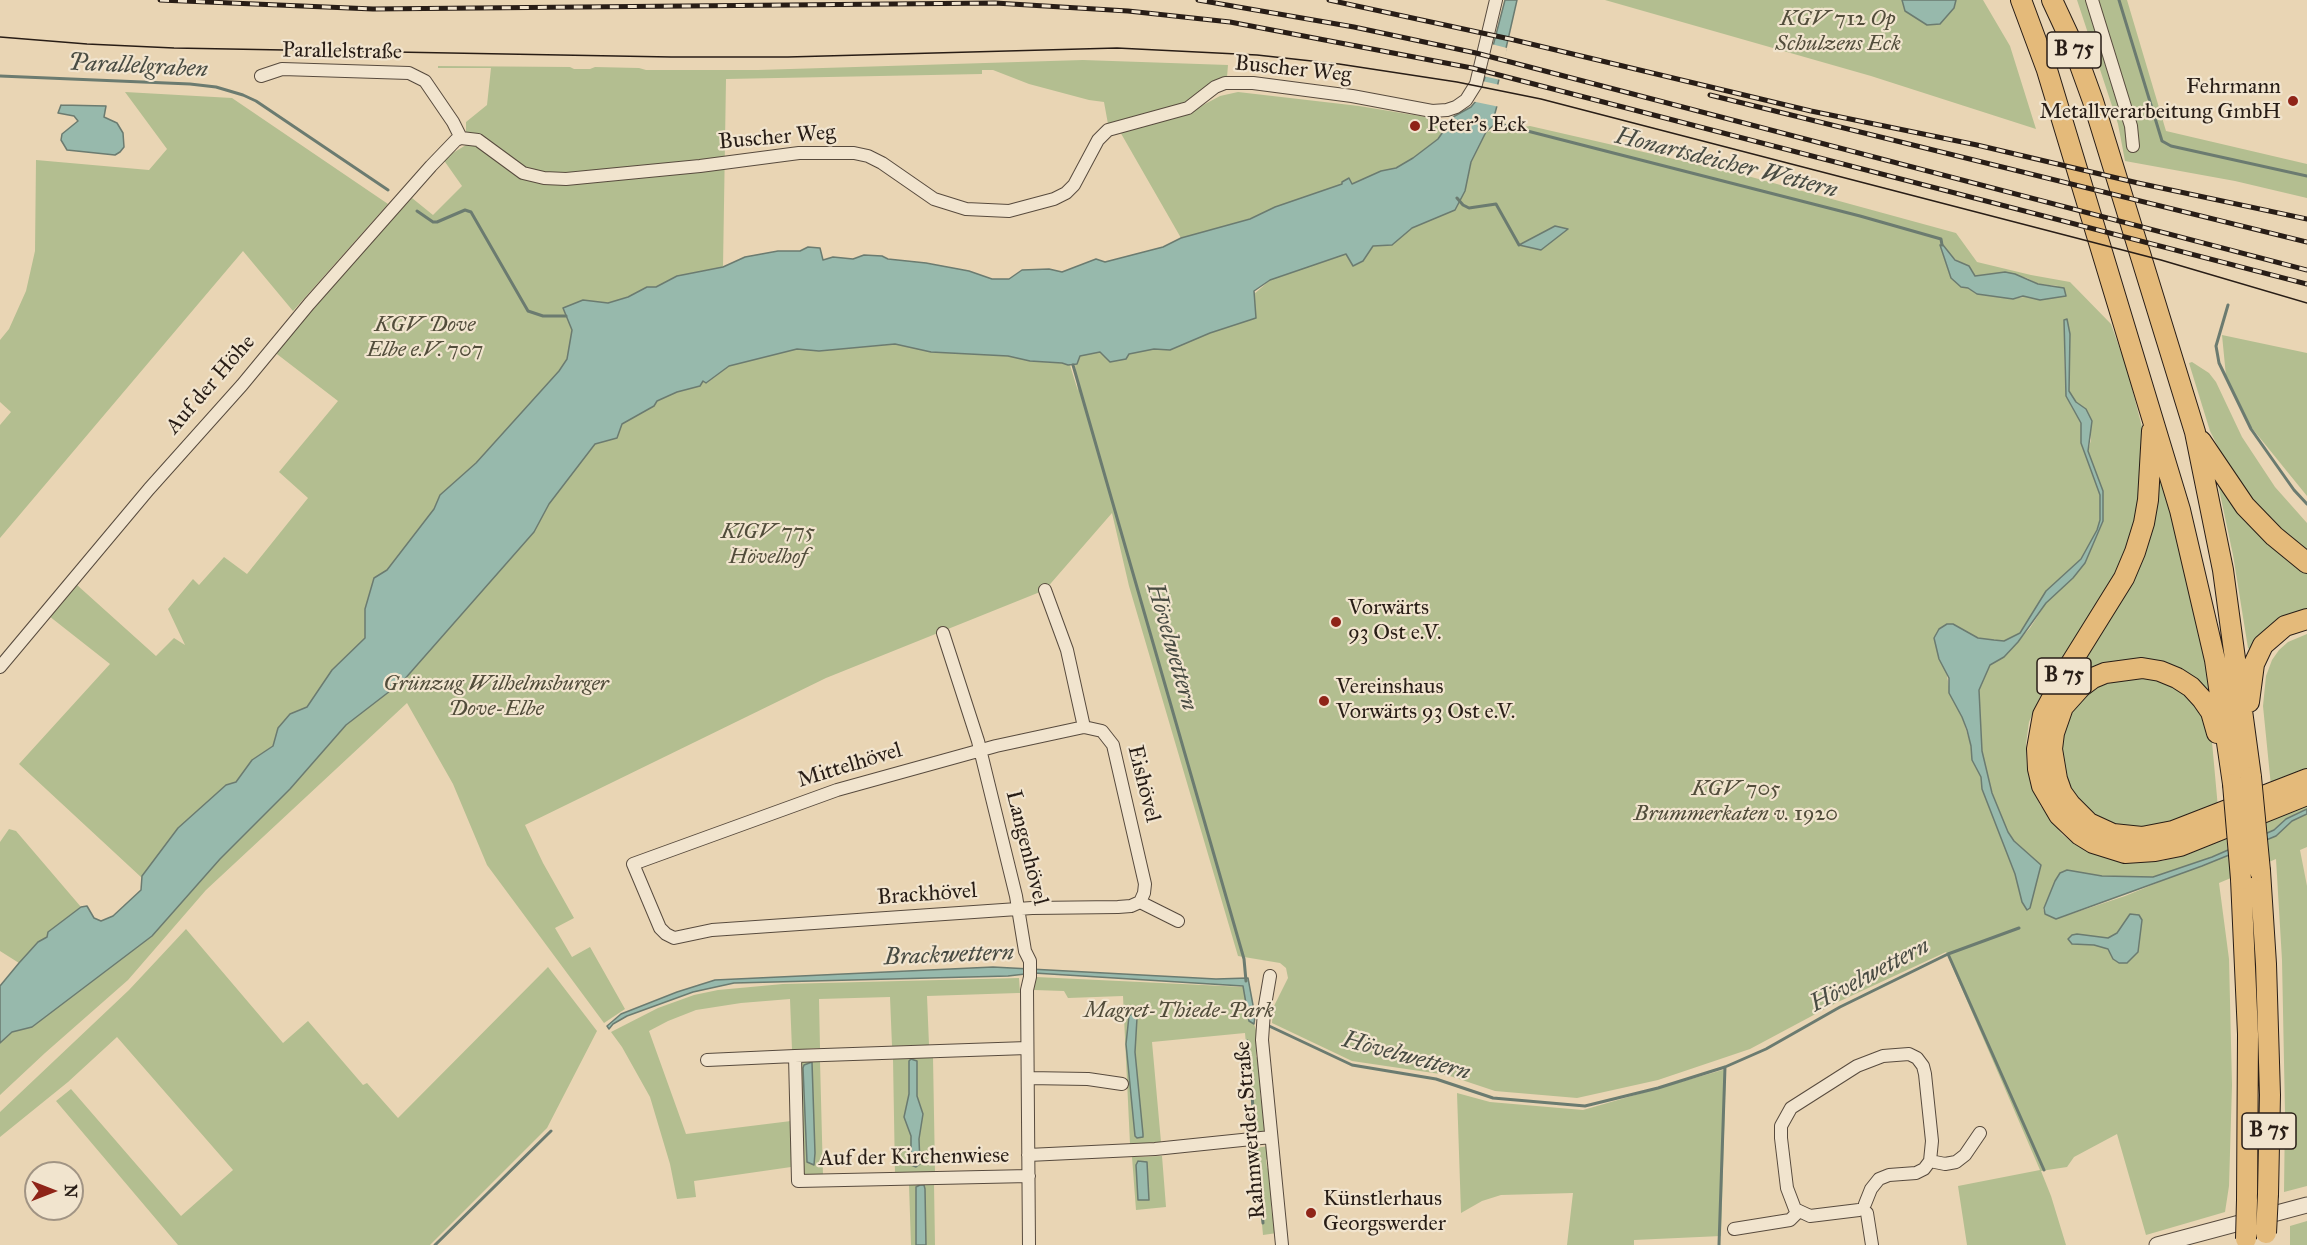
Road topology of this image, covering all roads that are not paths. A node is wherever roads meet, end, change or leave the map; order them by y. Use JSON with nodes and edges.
{"nodes":[{"id":1,"x":1496,"y":0,"type":"edge"},
{"id":2,"x":2021,"y":0,"type":"edge"},
{"id":3,"x":2052,"y":0,"type":"edge"},
{"id":4,"x":2092,"y":0,"type":"edge"},
{"id":5,"x":261,"y":76,"type":"dead end"},
{"id":6,"x":461,"y":138,"type":"junction"},
{"id":7,"x":2133,"y":146,"type":"dead end"},
{"id":8,"x":2152,"y":414,"type":"junction"},
{"id":9,"x":2195,"y":432,"type":"junction"},
{"id":10,"x":2307,"y":563,"type":"edge"},
{"id":11,"x":1045,"y":590,"type":"dead end"},
{"id":12,"x":2307,"y":619,"type":"edge"},
{"id":13,"x":943,"y":633,"type":"dead end"},
{"id":14,"x":0,"y":667,"type":"edge"},
{"id":15,"x":1084,"y":727,"type":"junction"},
{"id":16,"x":2248,"y":743,"type":"junction"},
{"id":17,"x":981,"y":751,"type":"junction"},
{"id":18,"x":2307,"y":779,"type":"edge"},
{"id":19,"x":2233,"y":784,"type":"junction"},
{"id":20,"x":2307,"y":795,"type":"edge"},
{"id":21,"x":1140,"y":902,"type":"junction"},
{"id":22,"x":1019,"y":909,"type":"junction"},
{"id":23,"x":1178,"y":921,"type":"dead end"},
{"id":24,"x":674,"y":938,"type":"joint"},
{"id":25,"x":1270,"y":976,"type":"dead end"},
{"id":26,"x":1027,"y":1048,"type":"junction"},
{"id":27,"x":795,"y":1056,"type":"junction"},
{"id":28,"x":707,"y":1060,"type":"dead end"},
{"id":29,"x":1028,"y":1078,"type":"junction"},
{"id":30,"x":1122,"y":1084,"type":"dead end"},
{"id":31,"x":1980,"y":1133,"type":"dead end"},
{"id":32,"x":1271,"y":1137,"type":"junction"},
{"id":33,"x":1029,"y":1155,"type":"junction"},
{"id":34,"x":1930,"y":1161,"type":"junction"},
{"id":35,"x":1029,"y":1176,"type":"junction"},
{"id":36,"x":2307,"y":1205,"type":"edge"},
{"id":37,"x":1864,"y":1209,"type":"junction"},
{"id":38,"x":1798,"y":1212,"type":"junction"},
{"id":39,"x":1734,"y":1228,"type":"dead end"},
{"id":40,"x":2266,"y":1239,"type":"edge"},
{"id":41,"x":2245,"y":1242,"type":"edge"},
{"id":42,"x":1029,"y":1245,"type":"edge"},
{"id":43,"x":1282,"y":1245,"type":"edge"},
{"id":44,"x":1872,"y":1245,"type":"edge"},
{"id":45,"x":2157,"y":1245,"type":"edge"}],
"edges":[{"from":1,"to":6,"type":"street","name":"Buscher Weg"},
{"from":2,"to":8,"type":"highway","number":"B 75"},
{"from":3,"to":9,"type":"highway","number":"B 75"},
{"from":4,"to":7,"type":"street"},
{"from":5,"to":6,"type":"street","name":"Parallelstraße"},
{"from":6,"to":14,"type":"street","name":"Auf der Höhe"},
{"from":8,"to":19,"type":"highway","number":"B 75"},
{"from":8,"to":20,"type":"highway","number":"B 75"},
{"from":9,"to":10,"type":"highway","number":"B 75"},
{"from":9,"to":16,"type":"highway","number":"B 75"},
{"from":11,"to":15,"type":"street"},
{"from":12,"to":16,"type":"highway","number":"B 75"},
{"from":13,"to":17,"type":"street","name":"Langenhövel"},
{"from":15,"to":17,"type":"street","name":"Mittelhövel"},
{"from":15,"to":21,"type":"street","name":"Eishövel"},
{"from":16,"to":40,"type":"highway","number":"B 75","bridge":true},
{"from":17,"to":22,"type":"street","name":"Langenhövel"},
{"from":17,"to":24,"type":"street","name":"Mittelhövel"},
{"from":18,"to":19,"type":"highway","number":"B 75"},
{"from":19,"to":41,"type":"highway","number":"B 75","bridge":true},
{"from":21,"to":22,"type":"street","name":"Brackhövel"},
{"from":21,"to":23,"type":"street"},
{"from":22,"to":24,"type":"street","name":"Brackhövel"},
{"from":22,"to":26,"type":"street","name":"Langenhövel"},
{"from":25,"to":32,"type":"street","name":"Rahmwerder Straße"},
{"from":26,"to":27,"type":"street"},
{"from":26,"to":29,"type":"street","name":"Langenhövel"},
{"from":27,"to":28,"type":"street"},
{"from":27,"to":35,"type":"street","name":"Auf der Kirchenwiese"},
{"from":29,"to":30,"type":"street"},
{"from":29,"to":33,"type":"street","name":"Langenhövel"},
{"from":31,"to":34,"type":"street"},
{"from":32,"to":33,"type":"street"},
{"from":32,"to":43,"type":"street","name":"Rahmwerder Straße"},
{"from":33,"to":35,"type":"street","name":"Langenhövel"},
{"from":34,"to":37,"type":"street"},
{"from":34,"to":38,"type":"street"},
{"from":35,"to":42,"type":"street","name":"Langenhövel"},
{"from":36,"to":45,"type":"street"},
{"from":37,"to":38,"type":"street"},
{"from":37,"to":44,"type":"street"},
{"from":38,"to":39,"type":"street"}]}
